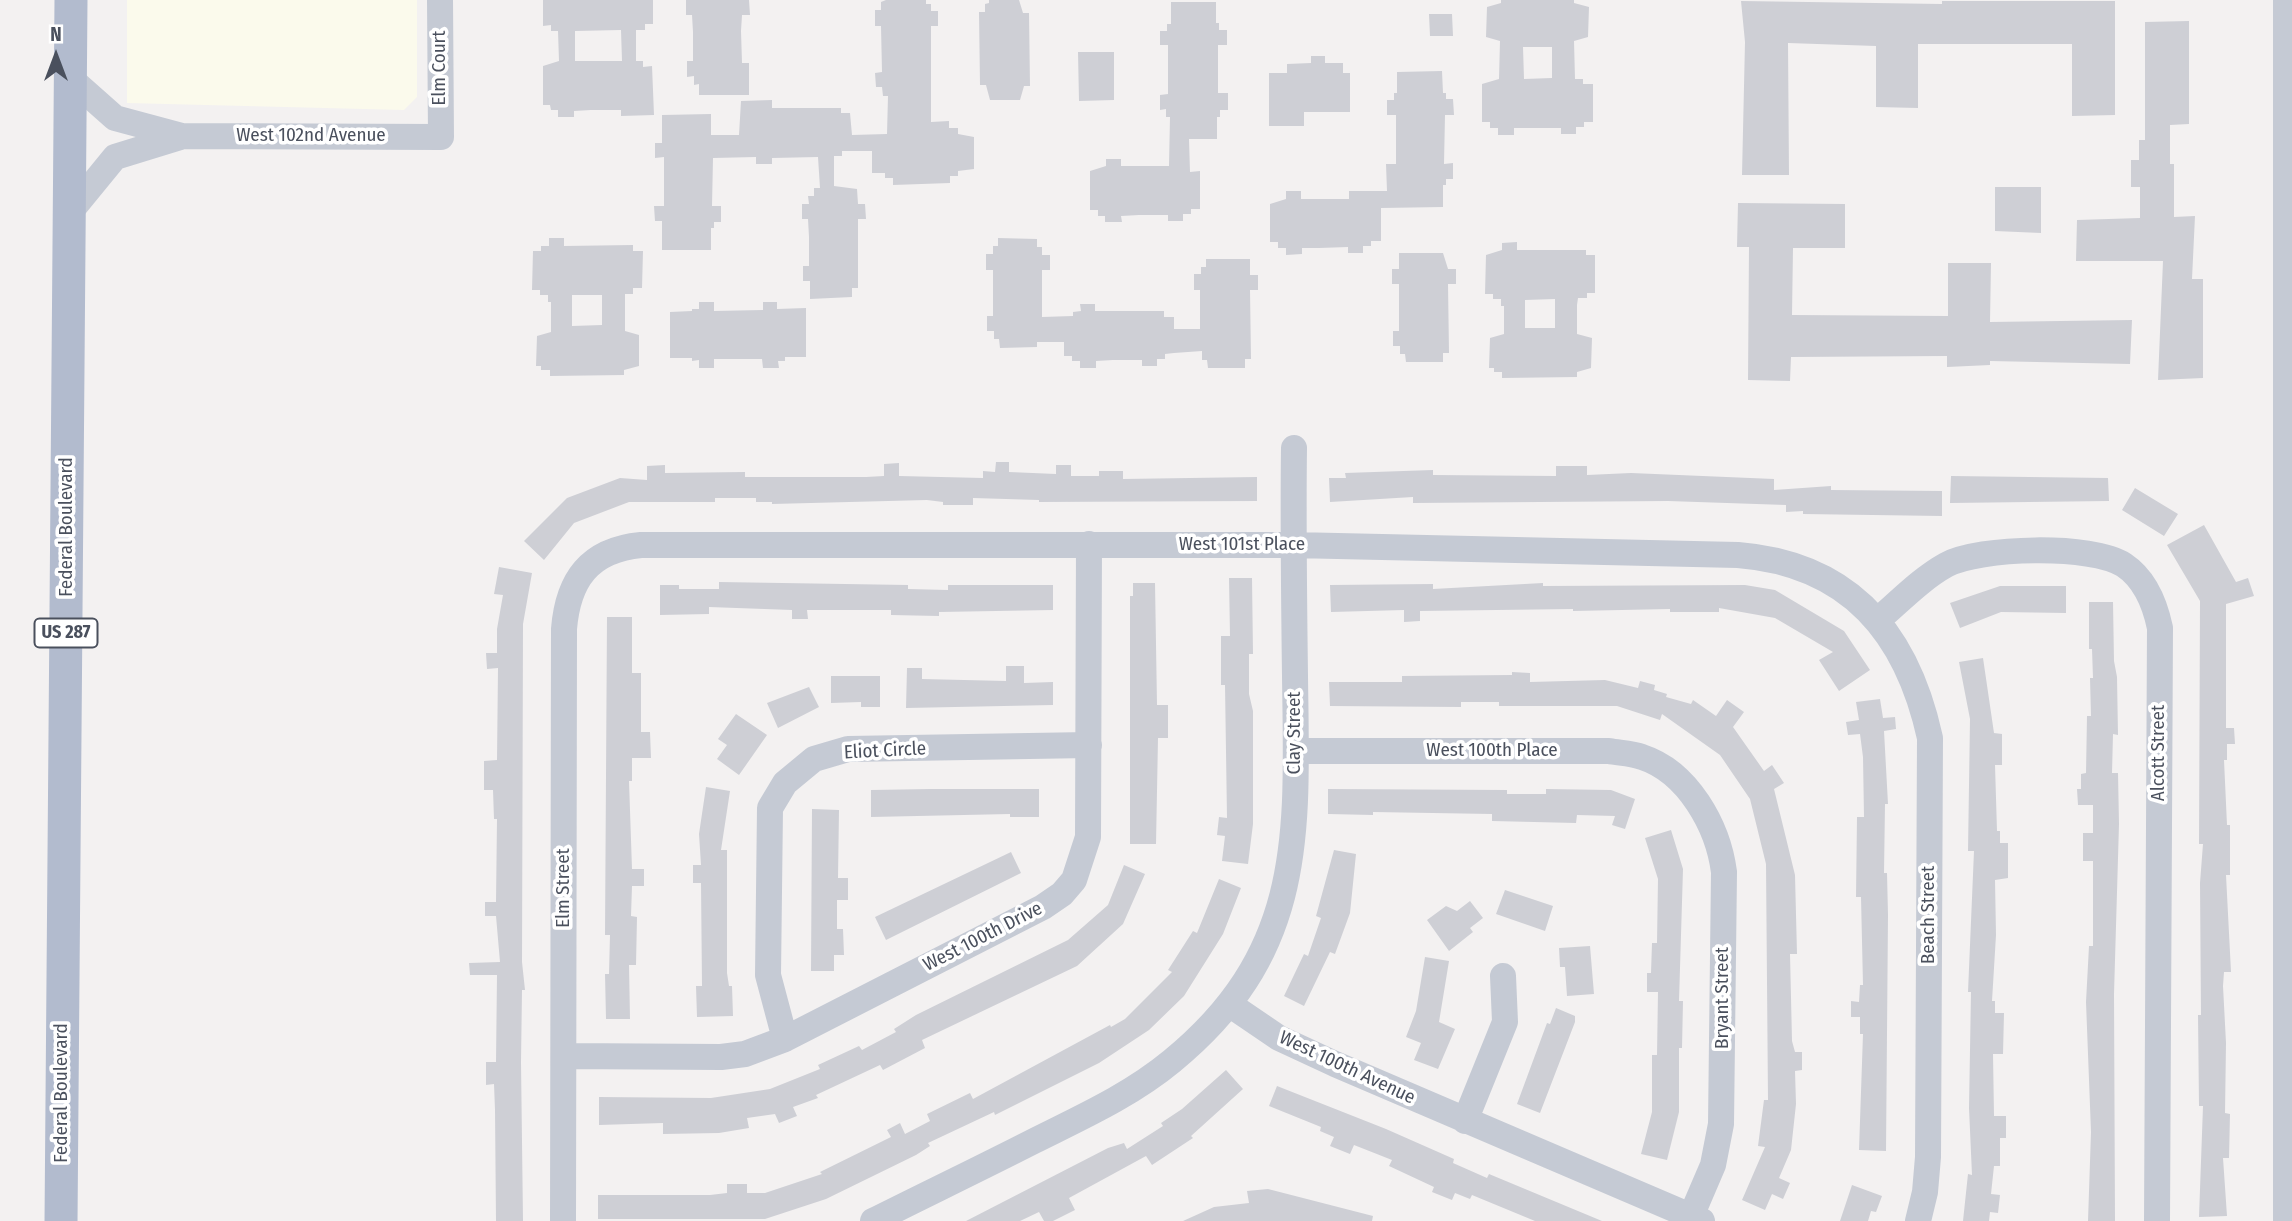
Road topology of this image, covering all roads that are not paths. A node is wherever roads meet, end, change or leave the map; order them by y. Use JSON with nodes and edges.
{"nodes":[{"id":1,"x":71,"y":0,"type":"edge"},
{"id":2,"x":440,"y":0,"type":"edge"},
{"id":3,"x":2286,"y":0,"type":"edge"},
{"id":4,"x":71,"y":79,"type":"junction"},
{"id":5,"x":182,"y":136,"type":"junction"},
{"id":6,"x":441,"y":137,"type":"joint"},
{"id":7,"x":70,"y":212,"type":"junction"},
{"id":8,"x":1294,"y":448,"type":"dead end"},
{"id":9,"x":1089,"y":544,"type":"junction"},
{"id":10,"x":1293,"y":545,"type":"junction"},
{"id":11,"x":592,"y":565,"type":"joint"},
{"id":12,"x":1879,"y":620,"type":"junction"},
{"id":13,"x":1089,"y":746,"type":"junction"},
{"id":14,"x":1296,"y":751,"type":"junction"},
{"id":15,"x":1681,"y":781,"type":"joint"},
{"id":16,"x":2289,"y":789,"type":"edge"},
{"id":17,"x":1503,"y":976,"type":"dead end"},
{"id":18,"x":1229,"y":1004,"type":"junction"},
{"id":19,"x":785,"y":1039,"type":"junction"},
{"id":20,"x":564,"y":1056,"type":"junction"},
{"id":21,"x":1465,"y":1121,"type":"junction"},
{"id":22,"x":1694,"y":1219,"type":"edge"},
{"id":23,"x":61,"y":1221,"type":"edge"},
{"id":24,"x":563,"y":1221,"type":"edge"},
{"id":25,"x":873,"y":1221,"type":"edge"},
{"id":26,"x":1918,"y":1221,"type":"edge"},
{"id":27,"x":2157,"y":1221,"type":"edge"},
{"id":28,"x":2286,"y":1221,"type":"edge"}],
"edges":[{"from":1,"to":4,"type":"main road","name":"Federal Boulevard","number":"US 287"},
{"from":2,"to":6,"type":"street","name":"Elm Court"},
{"from":3,"to":16,"type":"street"},
{"from":4,"to":5,"type":"street","name":"West 102nd Avenue"},
{"from":4,"to":7,"type":"main road","name":"Federal Boulevard","number":"US 287"},
{"from":5,"to":6,"type":"street","name":"West 102nd Avenue"},
{"from":5,"to":7,"type":"street","name":"West 102nd Avenue"},
{"from":7,"to":23,"type":"main road","name":"Federal Boulevard","number":"US 287"},
{"from":8,"to":10,"type":"street","name":"Clay Street"},
{"from":9,"to":10,"type":"street","name":"West 101st Place"},
{"from":9,"to":11,"type":"street","name":"West 101st Place"},
{"from":9,"to":13,"type":"street","name":"West 100th Drive"},
{"from":10,"to":12,"type":"street","name":"West 101st Place"},
{"from":10,"to":14,"type":"street","name":"Clay Street"},
{"from":11,"to":20,"type":"street","name":"Elm Street"},
{"from":12,"to":26,"type":"street","name":"Beach Street"},
{"from":12,"to":27,"type":"street","name":"Alcott Street"},
{"from":13,"to":19,"type":"street","name":"West 100th Drive"},
{"from":13,"to":19,"type":"street","name":"Eliot Circle"},
{"from":14,"to":15,"type":"street","name":"West 100th Place"},
{"from":14,"to":18,"type":"street","name":"Clay Street"},
{"from":15,"to":22,"type":"street","name":"Bryant Street"},
{"from":16,"to":28,"type":"street"},
{"from":17,"to":21,"type":"street"},
{"from":18,"to":21,"type":"street","name":"West 100th Avenue"},
{"from":18,"to":25,"type":"street"},
{"from":19,"to":20,"type":"street","name":"West 100th Drive"},
{"from":20,"to":24,"type":"street","name":"Elm Street"},
{"from":21,"to":22,"type":"street","name":"West 100th Avenue"}]}
